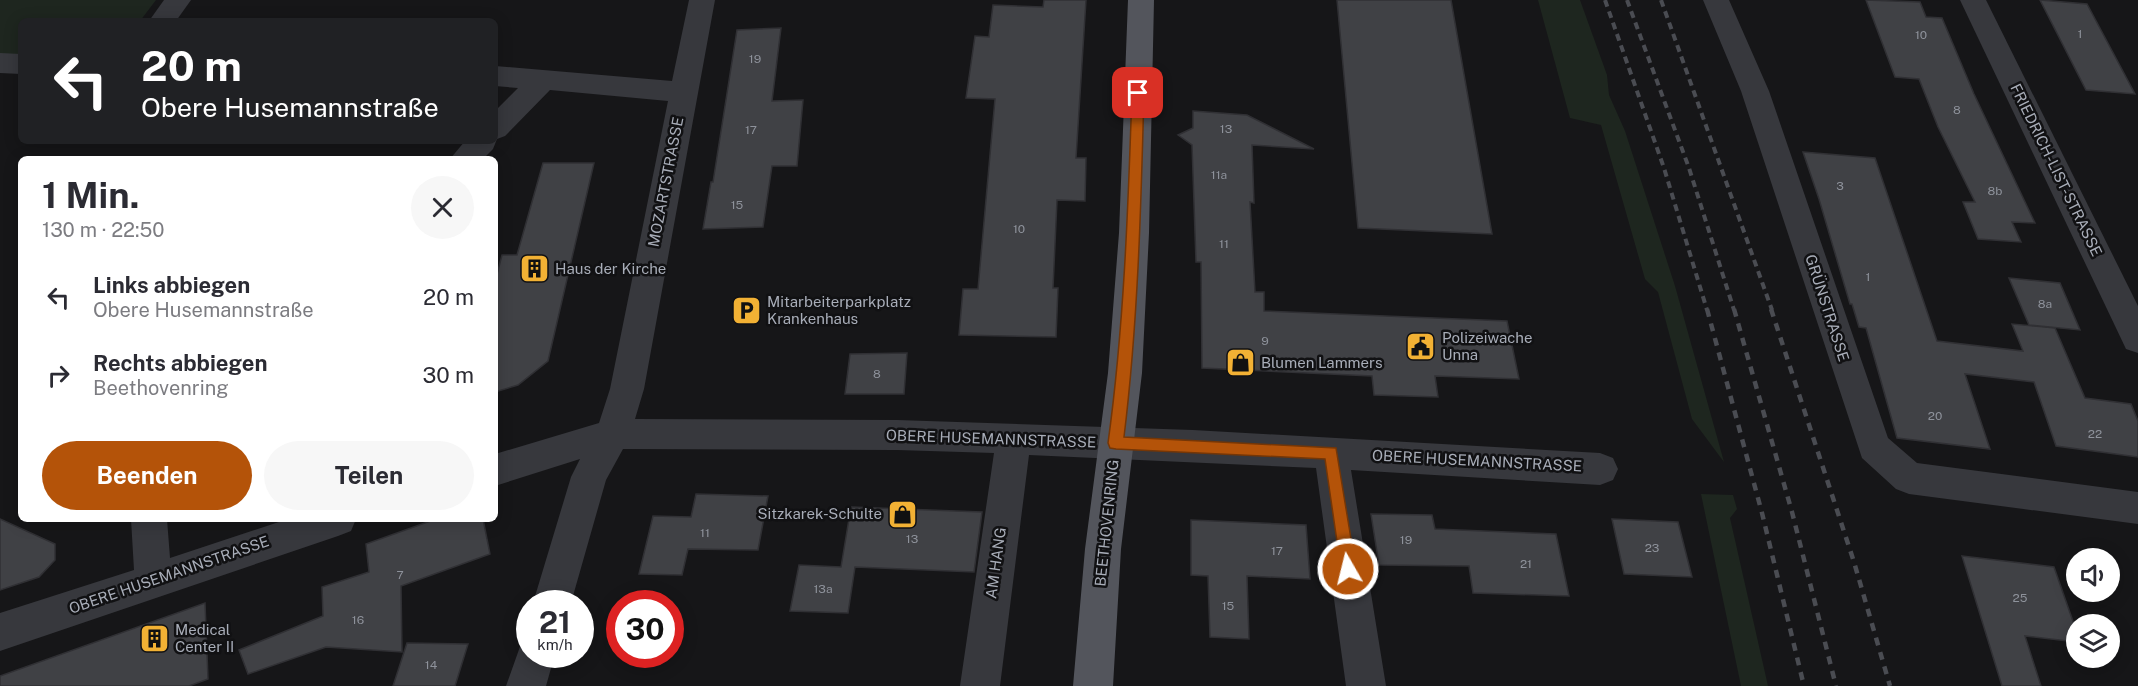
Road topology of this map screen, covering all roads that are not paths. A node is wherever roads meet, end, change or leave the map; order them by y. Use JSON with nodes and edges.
{"nodes":[{"id":1,"x":178,"y":0,"type":"edge"},
{"id":2,"x":702,"y":0,"type":"edge"},
{"id":3,"x":1142,"y":0,"type":"edge"},
{"id":4,"x":1716,"y":0,"type":"edge"},
{"id":5,"x":1973,"y":0,"type":"edge"},
{"id":6,"x":164,"y":18,"type":"edge"},
{"id":7,"x":0,"y":63,"type":"edge"},
{"id":8,"x":18,"y":64,"type":"edge"},
{"id":9,"x":498,"y":76,"type":"edge"},
{"id":10,"x":543,"y":80,"type":"junction"},
{"id":11,"x":684,"y":92,"type":"junction"},
{"id":12,"x":498,"y":126,"type":"edge"},
{"id":13,"x":480,"y":144,"type":"edge"},
{"id":14,"x":468,"y":156,"type":"edge"},
{"id":15,"x":2138,"y":339,"type":"edge"},
{"id":16,"x":613,"y":434,"type":"junction"},
{"id":17,"x":1013,"y":440,"type":"junction"},
{"id":18,"x":1116,"y":443,"type":"junction"},
{"id":19,"x":1331,"y":452,"type":"junction"},
{"id":20,"x":498,"y":469,"type":"edge"},
{"id":21,"x":1600,"y":469,"type":"dead end"},
{"id":22,"x":2138,"y":508,"type":"edge"},
{"id":23,"x":149,"y":522,"type":"edge"},
{"id":24,"x":330,"y":522,"type":"edge"},
{"id":25,"x":153,"y":580,"type":"junction"},
{"id":26,"x":556,"y":590,"type":"edge"},
{"id":27,"x":0,"y":632,"type":"edge"},
{"id":28,"x":532,"y":668,"type":"edge"},
{"id":29,"x":526,"y":686,"type":"edge"},
{"id":30,"x":980,"y":686,"type":"edge"},
{"id":31,"x":1093,"y":686,"type":"edge"},
{"id":32,"x":1366,"y":686,"type":"edge"}],
"edges":[{"from":1,"to":6,"type":"street"},
{"from":2,"to":11,"type":"street","name":"MOZARTSTRASSE"},
{"from":3,"to":18,"type":"main road","name":"BEETHOVENRING"},
{"from":4,"to":22,"type":"street","name":"GRÜNSTRASSE"},
{"from":5,"to":15,"type":"street","name":"FRIEDRICH-LIST-STRASSE"},
{"from":7,"to":8,"type":"street"},
{"from":9,"to":10,"type":"street"},
{"from":10,"to":11,"type":"street"},
{"from":10,"to":12,"type":"street"},
{"from":11,"to":16,"type":"street","name":"MOZARTSTRASSE"},
{"from":13,"to":14,"type":"street"},
{"from":16,"to":17,"type":"street","name":"OBERE HUSEMANNSTRASSE"},
{"from":16,"to":20,"type":"street","name":"OBERE HUSEMANNSTRASSE"},
{"from":16,"to":26,"type":"street","name":"MOZARTSTRASSE"},
{"from":17,"to":18,"type":"street","name":"OBERE HUSEMANNSTRASSE"},
{"from":17,"to":30,"type":"street","name":"AM HANG"},
{"from":18,"to":19,"type":"street","name":"OBERE HUSEMANNSTRASSE"},
{"from":18,"to":31,"type":"main road","name":"BEETHOVENRING"},
{"from":19,"to":21,"type":"street","name":"OBERE HUSEMANNSTRASSE"},
{"from":19,"to":32,"type":"street"},
{"from":23,"to":25,"type":"street"},
{"from":24,"to":25,"type":"street","name":"OBERE HUSEMANNSTRASSE"},
{"from":25,"to":27,"type":"street","name":"OBERE HUSEMANNSTRASSE"},
{"from":28,"to":29,"type":"street"}]}
